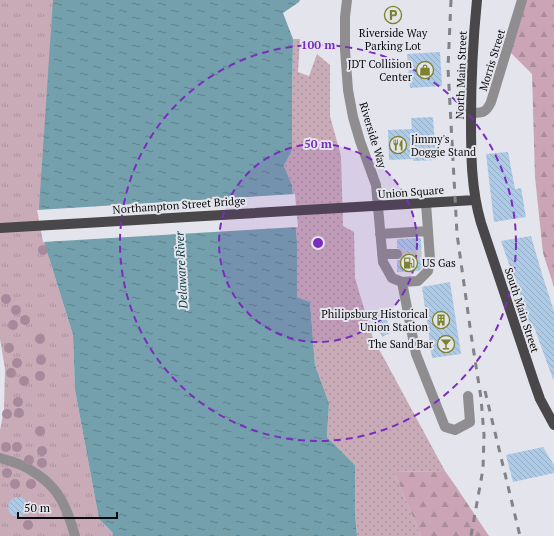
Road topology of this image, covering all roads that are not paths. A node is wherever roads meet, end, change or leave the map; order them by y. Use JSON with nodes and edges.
{"nodes":[{"id":1,"x":347,"y":0,"type":"edge"},
{"id":2,"x":477,"y":0,"type":"edge"},
{"id":3,"x":522,"y":0,"type":"edge"},
{"id":4,"x":471,"y":114,"type":"junction"},
{"id":5,"x":475,"y":200,"type":"junction"},
{"id":6,"x":426,"y":203,"type":"junction"},
{"id":7,"x":378,"y":206,"type":"junction"},
{"id":8,"x":348,"y":207,"type":"joint"},
{"id":9,"x":0,"y":228,"type":"edge"},
{"id":10,"x":428,"y":231,"type":"junction"},
{"id":11,"x":380,"y":234,"type":"junction"},
{"id":12,"x":382,"y":254,"type":"junction"},
{"id":13,"x":397,"y":254,"type":"tunnel mouth"},
{"id":14,"x":402,"y":282,"type":"junction"},
{"id":15,"x":468,"y":396,"type":"dead end"},
{"id":16,"x":554,"y":425,"type":"edge"},
{"id":17,"x":0,"y":458,"type":"edge"},
{"id":18,"x":75,"y":536,"type":"edge"}],
"edges":[{"from":1,"to":7,"type":"street","name":"Riverside Way"},
{"from":2,"to":4,"type":"main road","name":"North Main Street"},
{"from":3,"to":4,"type":"street","name":"Morris Street"},
{"from":4,"to":5,"type":"main road","name":"North Main Street"},
{"from":5,"to":6,"type":"main road","name":"Union Square"},
{"from":5,"to":16,"type":"main road","name":"South Main Street"},
{"from":6,"to":7,"type":"main road","name":"Union Square"},
{"from":6,"to":10,"type":"street"},
{"from":7,"to":8,"type":"main road","name":"Union Square"},
{"from":7,"to":11,"type":"street","name":"Riverside Way"},
{"from":8,"to":9,"type":"main road","name":"Northampton Street Bridge"},
{"from":10,"to":11,"type":"street"},
{"from":10,"to":14,"type":"street"},
{"from":11,"to":12,"type":"street","name":"Riverside Way"},
{"from":12,"to":13,"type":"street"},
{"from":12,"to":14,"type":"street","name":"Riverside Way"},
{"from":14,"to":15,"type":"street"},
{"from":17,"to":18,"type":"street"}]}
